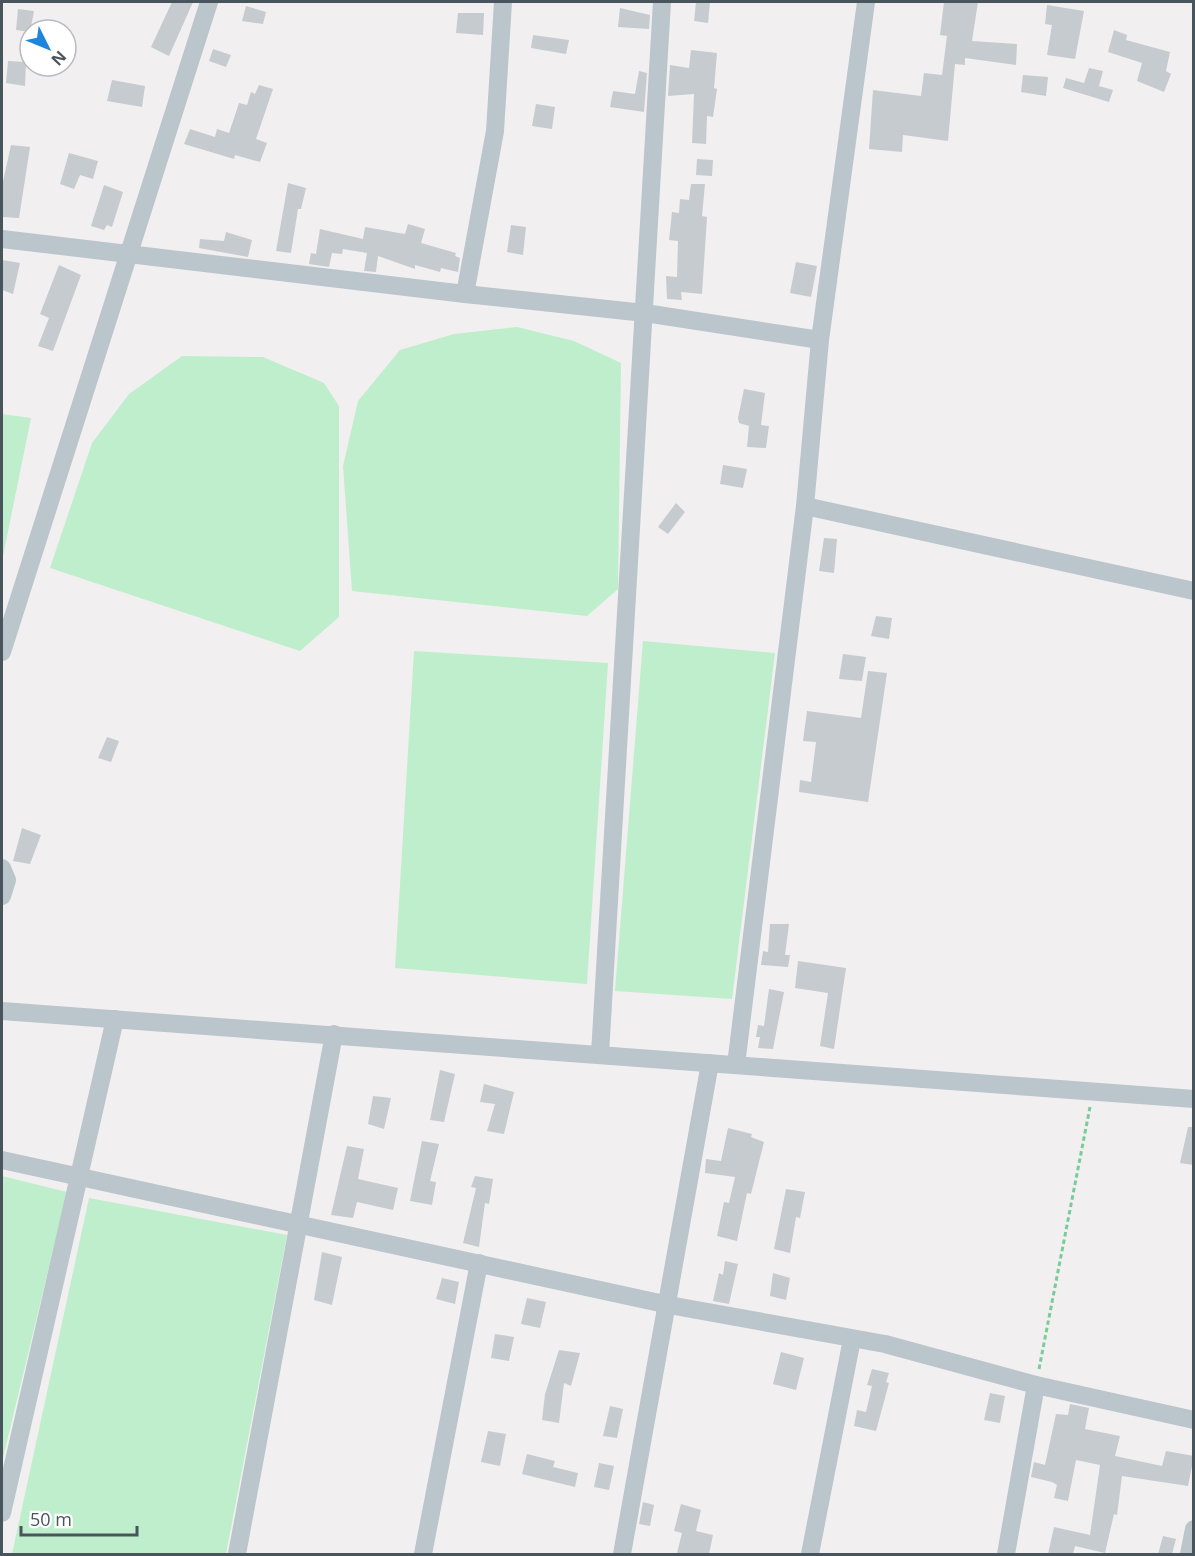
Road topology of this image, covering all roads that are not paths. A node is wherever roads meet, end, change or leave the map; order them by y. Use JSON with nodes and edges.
{"nodes":[{"id":1,"x":209,"y":2,"type":"edge"},
{"id":2,"x":503,"y":2,"type":"edge"},
{"id":3,"x":662,"y":2,"type":"edge"},
{"id":4,"x":866,"y":2,"type":"edge"},
{"id":5,"x":2,"y":239,"type":"edge"},
{"id":6,"x":128,"y":256,"type":"junction"},
{"id":7,"x":465,"y":294,"type":"junction"},
{"id":8,"x":645,"y":313,"type":"junction"},
{"id":9,"x":820,"y":340,"type":"junction"},
{"id":10,"x":805,"y":506,"type":"junction"},
{"id":11,"x":1194,"y":591,"type":"edge"},
{"id":12,"x":6,"y":625,"type":"edge"},
{"id":13,"x":2,"y":652,"type":"edge"},
{"id":14,"x":2,"y":868,"type":"edge"},
{"id":15,"x":2,"y":896,"type":"edge"},
{"id":16,"x":2,"y":1011,"type":"edge"},
{"id":17,"x":115,"y":1018,"type":"junction"},
{"id":18,"x":334,"y":1034,"type":"junction"},
{"id":19,"x":600,"y":1054,"type":"junction"},
{"id":20,"x":710,"y":1063,"type":"junction"},
{"id":21,"x":736,"y":1065,"type":"junction"},
{"id":22,"x":1194,"y":1099,"type":"edge"},
{"id":23,"x":2,"y":1160,"type":"edge"},
{"id":24,"x":80,"y":1178,"type":"junction"},
{"id":25,"x":300,"y":1226,"type":"junction"},
{"id":26,"x":478,"y":1263,"type":"junction"},
{"id":27,"x":669,"y":1305,"type":"junction"},
{"id":28,"x":852,"y":1339,"type":"junction"},
{"id":29,"x":1035,"y":1385,"type":"junction"},
{"id":30,"x":1194,"y":1420,"type":"edge"},
{"id":31,"x":2,"y":1513,"type":"edge"},
{"id":32,"x":1194,"y":1529,"type":"edge"},
{"id":33,"x":237,"y":1554,"type":"edge"},
{"id":34,"x":423,"y":1554,"type":"edge"},
{"id":35,"x":622,"y":1554,"type":"edge"},
{"id":36,"x":810,"y":1554,"type":"edge"},
{"id":37,"x":1006,"y":1554,"type":"edge"},
{"id":38,"x":1189,"y":1554,"type":"edge"}],
"edges":[{"from":1,"to":6,"type":"street"},
{"from":2,"to":7,"type":"street"},
{"from":3,"to":8,"type":"street"},
{"from":4,"to":9,"type":"street"},
{"from":5,"to":6,"type":"street"},
{"from":6,"to":7,"type":"street"},
{"from":6,"to":12,"type":"street"},
{"from":7,"to":8,"type":"street"},
{"from":8,"to":9,"type":"street"},
{"from":8,"to":19,"type":"street"},
{"from":9,"to":10,"type":"street"},
{"from":10,"to":11,"type":"street"},
{"from":10,"to":21,"type":"street"},
{"from":12,"to":13,"type":"street"},
{"from":14,"to":15,"type":"street"},
{"from":16,"to":17,"type":"street"},
{"from":17,"to":18,"type":"street"},
{"from":17,"to":24,"type":"street"},
{"from":18,"to":19,"type":"street"},
{"from":18,"to":25,"type":"street"},
{"from":19,"to":20,"type":"street"},
{"from":20,"to":21,"type":"street"},
{"from":20,"to":27,"type":"street"},
{"from":21,"to":22,"type":"street"},
{"from":23,"to":24,"type":"street"},
{"from":24,"to":25,"type":"street"},
{"from":24,"to":31,"type":"street"},
{"from":25,"to":26,"type":"street"},
{"from":25,"to":33,"type":"street"},
{"from":26,"to":27,"type":"street"},
{"from":26,"to":34,"type":"street"},
{"from":27,"to":28,"type":"street"},
{"from":27,"to":35,"type":"street"},
{"from":28,"to":29,"type":"street"},
{"from":28,"to":36,"type":"street"},
{"from":29,"to":30,"type":"street"},
{"from":29,"to":37,"type":"street"},
{"from":32,"to":38,"type":"street"}]}
